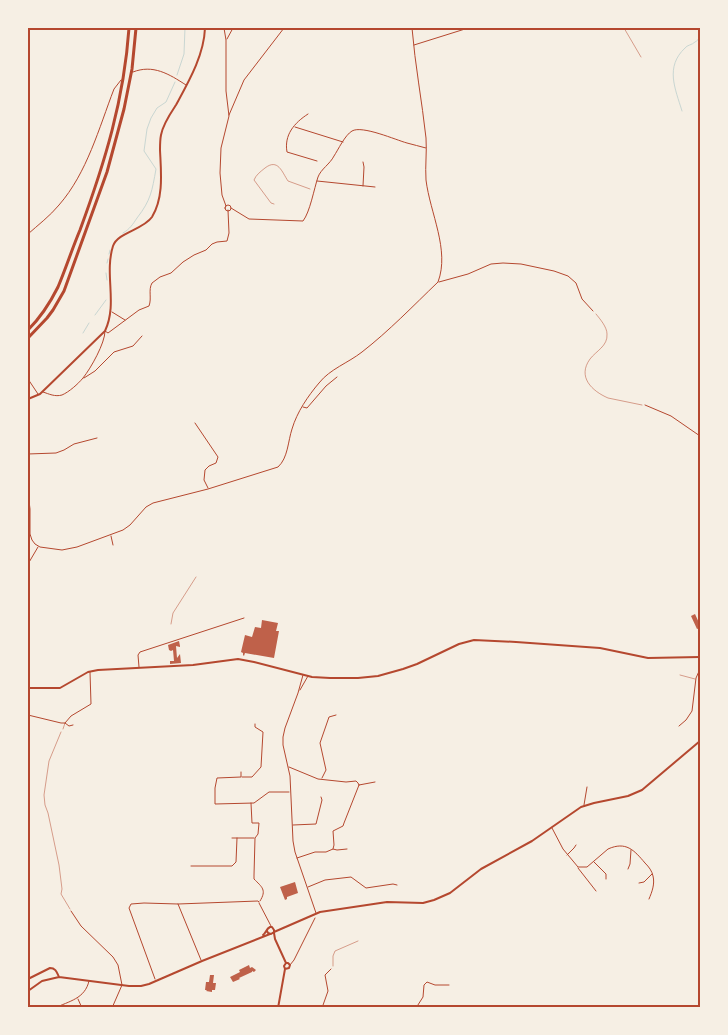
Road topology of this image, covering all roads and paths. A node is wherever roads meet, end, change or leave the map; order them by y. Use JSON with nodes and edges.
{"nodes":[{"id":1,"x":129,"y":28,"type":"edge"},
{"id":2,"x":136,"y":28,"type":"edge"},
{"id":3,"x":206,"y":28,"type":"edge"},
{"id":4,"x":224,"y":28,"type":"edge"},
{"id":5,"x":233,"y":28,"type":"edge"},
{"id":6,"x":284,"y":28,"type":"edge"},
{"id":7,"x":412,"y":28,"type":"edge"},
{"id":8,"x":485,"y":28,"type":"edge"},
{"id":9,"x":624,"y":28,"type":"edge"},
{"id":10,"x":226,"y":40,"type":"junction"},
{"id":11,"x":413,"y":46,"type":"junction"},
{"id":12,"x":642,"y":57,"type":"dead end"},
{"id":13,"x":186,"y":85,"type":"junction"},
{"id":14,"x":308,"y":114,"type":"dead end"},
{"id":15,"x":229,"y":116,"type":"junction"},
{"id":16,"x":294,"y":126,"type":"junction"},
{"id":17,"x":343,"y":142,"type":"junction"},
{"id":18,"x":426,"y":148,"type":"junction"},
{"id":19,"x":317,"y":161,"type":"dead end"},
{"id":20,"x":363,"y":162,"type":"dead end"},
{"id":21,"x":317,"y":182,"type":"junction"},
{"id":22,"x":362,"y":186,"type":"junction"},
{"id":23,"x":375,"y":187,"type":"dead end"},
{"id":24,"x":314,"y":190,"type":"junction"},
{"id":25,"x":274,"y":204,"type":"dead end"},
{"id":26,"x":226,"y":206,"type":"junction"},
{"id":27,"x":231,"y":208,"type":"junction"},
{"id":28,"x":228,"y":210,"type":"junction"},
{"id":29,"x":28,"y":234,"type":"edge"},
{"id":30,"x":438,"y":282,"type":"junction"},
{"id":31,"x":593,"y":311,"type":"joint"},
{"id":32,"x":111,"y":312,"type":"junction"},
{"id":33,"x":125,"y":320,"type":"junction"},
{"id":34,"x":28,"y":330,"type":"edge"},
{"id":35,"x":104,"y":332,"type":"junction"},
{"id":36,"x":142,"y":336,"type":"dead end"},
{"id":37,"x":28,"y":339,"type":"edge"},
{"id":38,"x":337,"y":376,"type":"dead end"},
{"id":39,"x":83,"y":378,"type":"junction"},
{"id":40,"x":28,"y":379,"type":"edge"},
{"id":41,"x":42,"y":392,"type":"junction"},
{"id":42,"x":38,"y":395,"type":"junction"},
{"id":43,"x":28,"y":399,"type":"edge"},
{"id":44,"x":645,"y":405,"type":"joint"},
{"id":45,"x":302,"y":407,"type":"junction"},
{"id":46,"x":195,"y":423,"type":"dead end"},
{"id":47,"x":700,"y":436,"type":"edge"},
{"id":48,"x":96,"y":438,"type":"dead end"},
{"id":49,"x":28,"y":454,"type":"edge"},
{"id":50,"x":208,"y":489,"type":"junction"},
{"id":51,"x":28,"y":493,"type":"edge"},
{"id":52,"x":111,"y":535,"type":"junction"},
{"id":53,"x":113,"y":545,"type":"dead end"},
{"id":54,"x":38,"y":546,"type":"junction"},
{"id":55,"x":28,"y":564,"type":"edge"},
{"id":56,"x":196,"y":577,"type":"dead end"},
{"id":57,"x":244,"y":618,"type":"dead end"},
{"id":58,"x":171,"y":624,"type":"dead end"},
{"id":59,"x":700,"y":657,"type":"edge"},
{"id":60,"x":139,"y":667,"type":"junction"},
{"id":61,"x":700,"y":669,"type":"edge"},
{"id":62,"x":90,"y":671,"type":"junction"},
{"id":63,"x":303,"y":675,"type":"junction"},
{"id":64,"x":680,"y":675,"type":"dead end"},
{"id":65,"x":308,"y":676,"type":"junction"},
{"id":66,"x":696,"y":679,"type":"junction"},
{"id":67,"x":28,"y":688,"type":"edge"},
{"id":68,"x":298,"y":693,"type":"junction"},
{"id":69,"x":28,"y":715,"type":"edge"},
{"id":70,"x":336,"y":715,"type":"dead end"},
{"id":71,"x":65,"y":723,"type":"junction"},
{"id":72,"x":255,"y":724,"type":"dead end"},
{"id":73,"x":73,"y":725,"type":"dead end"},
{"id":74,"x":679,"y":726,"type":"dead end"},
{"id":75,"x":62,"y":729,"type":"joint"},
{"id":76,"x":700,"y":741,"type":"edge"},
{"id":77,"x":288,"y":767,"type":"junction"},
{"id":78,"x":241,"y":772,"type":"dead end"},
{"id":79,"x":241,"y":777,"type":"junction"},
{"id":80,"x":322,"y":779,"type":"junction"},
{"id":81,"x":375,"y":782,"type":"dead end"},
{"id":82,"x":358,"y":784,"type":"junction"},
{"id":83,"x":587,"y":787,"type":"dead end"},
{"id":84,"x":290,"y":792,"type":"junction"},
{"id":85,"x":321,"y":797,"type":"dead end"},
{"id":86,"x":251,"y":803,"type":"junction"},
{"id":87,"x":584,"y":806,"type":"junction"},
{"id":88,"x":293,"y":825,"type":"junction"},
{"id":89,"x":552,"y":827,"type":"junction"},
{"id":90,"x":232,"y":838,"type":"dead end"},
{"id":91,"x":236,"y":838,"type":"junction"},
{"id":92,"x":255,"y":838,"type":"junction"},
{"id":93,"x":576,"y":845,"type":"dead end"},
{"id":94,"x":332,"y":849,"type":"junction"},
{"id":95,"x":632,"y":849,"type":"junction"},
{"id":96,"x":347,"y":850,"type":"dead end"},
{"id":97,"x":567,"y":855,"type":"junction"},
{"id":98,"x":297,"y":858,"type":"junction"},
{"id":99,"x":593,"y":862,"type":"junction"},
{"id":100,"x":191,"y":866,"type":"dead end"},
{"id":101,"x":578,"y":867,"type":"junction"},
{"id":102,"x":628,"y":868,"type":"dead end"},
{"id":103,"x":653,"y":873,"type":"junction"},
{"id":104,"x":606,"y":879,"type":"dead end"},
{"id":105,"x":639,"y":883,"type":"dead end"},
{"id":106,"x":397,"y":885,"type":"dead end"},
{"id":107,"x":307,"y":887,"type":"junction"},
{"id":108,"x":596,"y":891,"type":"dead end"},
{"id":109,"x":649,"y":899,"type":"dead end"},
{"id":110,"x":259,"y":902,"type":"junction"},
{"id":111,"x":178,"y":904,"type":"junction"},
{"id":112,"x":71,"y":911,"type":"joint"},
{"id":113,"x":316,"y":913,"type":"junction"},
{"id":114,"x":315,"y":918,"type":"dead end"},
{"id":115,"x":268,"y":922,"type":"junction"},
{"id":116,"x":268,"y":929,"type":"junction"},
{"id":117,"x":274,"y":930,"type":"junction"},
{"id":118,"x":270,"y":934,"type":"junction"},
{"id":119,"x":259,"y":938,"type":"junction"},
{"id":120,"x":275,"y":938,"type":"junction"},
{"id":121,"x":358,"y":941,"type":"dead end"},
{"id":122,"x":202,"y":961,"type":"junction"},
{"id":123,"x":286,"y":963,"type":"junction"},
{"id":124,"x":290,"y":965,"type":"junction"},
{"id":125,"x":285,"y":968,"type":"junction"},
{"id":126,"x":331,"y":969,"type":"joint"},
{"id":127,"x":59,"y":978,"type":"junction"},
{"id":128,"x":28,"y":979,"type":"edge"},
{"id":129,"x":89,"y":981,"type":"junction"},
{"id":130,"x":156,"y":981,"type":"junction"},
{"id":131,"x":122,"y":985,"type":"junction"},
{"id":132,"x":449,"y":985,"type":"dead end"},
{"id":133,"x":28,"y":991,"type":"edge"},
{"id":134,"x":77,"y":998,"type":"junction"},
{"id":135,"x":55,"y":1008,"type":"edge"},
{"id":136,"x":82,"y":1008,"type":"edge"},
{"id":137,"x":112,"y":1008,"type":"edge"},
{"id":138,"x":278,"y":1008,"type":"edge"},
{"id":139,"x":322,"y":1008,"type":"edge"},
{"id":140,"x":416,"y":1008,"type":"edge"}],
"edges":[{"from":1,"to":34,"type":"highway"},
{"from":2,"to":37,"type":"highway"},
{"from":3,"to":13,"type":"street"},
{"from":4,"to":10,"type":"street"},
{"from":5,"to":10,"type":"street"},
{"from":6,"to":15,"type":"street"},
{"from":7,"to":11,"type":"street"},
{"from":8,"to":11,"type":"street"},
{"from":9,"to":12,"type":"lane"},
{"from":10,"to":15,"type":"street"},
{"from":11,"to":18,"type":"street"},
{"from":13,"to":29,"type":"street"},
{"from":13,"to":32,"type":"street"},
{"from":14,"to":16,"type":"street"},
{"from":15,"to":26,"type":"street"},
{"from":16,"to":17,"type":"street"},
{"from":16,"to":19,"type":"street"},
{"from":17,"to":18,"type":"street"},
{"from":17,"to":21,"type":"street"},
{"from":18,"to":30,"type":"street"},
{"from":20,"to":22,"type":"street"},
{"from":21,"to":22,"type":"street"},
{"from":21,"to":24,"type":"street"},
{"from":22,"to":23,"type":"street"},
{"from":24,"to":25,"type":"path"},
{"from":24,"to":27,"type":"street"},
{"from":26,"to":27,"type":"street"},
{"from":26,"to":28,"type":"street"},
{"from":27,"to":28,"type":"street"},
{"from":28,"to":33,"type":"street"},
{"from":30,"to":31,"type":"street"},
{"from":30,"to":45,"type":"street"},
{"from":31,"to":44,"type":"path"},
{"from":32,"to":33,"type":"street"},
{"from":32,"to":35,"type":"street"},
{"from":33,"to":35,"type":"street"},
{"from":35,"to":39,"type":"street"},
{"from":35,"to":41,"type":"street"},
{"from":36,"to":39,"type":"street"},
{"from":38,"to":45,"type":"street"},
{"from":39,"to":41,"type":"street"},
{"from":40,"to":42,"type":"street"},
{"from":41,"to":42,"type":"street"},
{"from":42,"to":43,"type":"street"},
{"from":44,"to":47,"type":"street"},
{"from":45,"to":50,"type":"street"},
{"from":46,"to":50,"type":"street"},
{"from":48,"to":49,"type":"street"},
{"from":50,"to":52,"type":"street"},
{"from":51,"to":54,"type":"street"},
{"from":52,"to":53,"type":"street"},
{"from":52,"to":54,"type":"street"},
{"from":54,"to":55,"type":"street"},
{"from":56,"to":58,"type":"path"},
{"from":57,"to":60,"type":"street"},
{"from":59,"to":65,"type":"street"},
{"from":60,"to":62,"type":"street"},
{"from":60,"to":63,"type":"street"},
{"from":61,"to":66,"type":"street"},
{"from":62,"to":67,"type":"street"},
{"from":62,"to":71,"type":"street"},
{"from":63,"to":65,"type":"street"},
{"from":63,"to":68,"type":"street"},
{"from":64,"to":66,"type":"lane"},
{"from":65,"to":68,"type":"street"},
{"from":66,"to":74,"type":"street"},
{"from":68,"to":77,"type":"street"},
{"from":69,"to":71,"type":"street"},
{"from":70,"to":80,"type":"street"},
{"from":71,"to":73,"type":"street"},
{"from":71,"to":75,"type":"lane"},
{"from":72,"to":79,"type":"street"},
{"from":75,"to":112,"type":"path"},
{"from":76,"to":87,"type":"street"},
{"from":77,"to":80,"type":"street"},
{"from":77,"to":84,"type":"street"},
{"from":78,"to":79,"type":"street"},
{"from":79,"to":86,"type":"street"},
{"from":80,"to":82,"type":"street"},
{"from":81,"to":82,"type":"street"},
{"from":82,"to":94,"type":"street"},
{"from":83,"to":87,"type":"street"},
{"from":84,"to":86,"type":"street"},
{"from":84,"to":88,"type":"street"},
{"from":85,"to":88,"type":"street"},
{"from":86,"to":92,"type":"street"},
{"from":87,"to":89,"type":"street"},
{"from":88,"to":98,"type":"street"},
{"from":89,"to":97,"type":"street"},
{"from":89,"to":113,"type":"street"},
{"from":90,"to":91,"type":"street"},
{"from":91,"to":92,"type":"street"},
{"from":91,"to":100,"type":"street"},
{"from":92,"to":110,"type":"street"},
{"from":93,"to":97,"type":"street"},
{"from":94,"to":96,"type":"street"},
{"from":94,"to":98,"type":"street"},
{"from":95,"to":99,"type":"street"},
{"from":95,"to":102,"type":"street"},
{"from":95,"to":103,"type":"street"},
{"from":97,"to":101,"type":"street"},
{"from":98,"to":107,"type":"street"},
{"from":99,"to":101,"type":"street"},
{"from":99,"to":104,"type":"street"},
{"from":101,"to":108,"type":"street"},
{"from":103,"to":105,"type":"street"},
{"from":103,"to":109,"type":"street"},
{"from":106,"to":107,"type":"street"},
{"from":107,"to":113,"type":"street"},
{"from":110,"to":111,"type":"street"},
{"from":110,"to":115,"type":"street"},
{"from":111,"to":122,"type":"street"},
{"from":111,"to":130,"type":"street"},
{"from":112,"to":131,"type":"street"},
{"from":113,"to":117,"type":"street"},
{"from":114,"to":124,"type":"street"},
{"from":115,"to":116,"type":"street"},
{"from":115,"to":117,"type":"street"},
{"from":116,"to":117,"type":"street"},
{"from":116,"to":118,"type":"street"},
{"from":116,"to":119,"type":"street"},
{"from":117,"to":118,"type":"street"},
{"from":117,"to":120,"type":"street"},
{"from":118,"to":119,"type":"street"},
{"from":118,"to":120,"type":"street"},
{"from":119,"to":122,"type":"street"},
{"from":120,"to":123,"type":"street"},
{"from":121,"to":126,"type":"path"},
{"from":122,"to":130,"type":"street"},
{"from":123,"to":124,"type":"street"},
{"from":123,"to":125,"type":"street"},
{"from":124,"to":125,"type":"street"},
{"from":125,"to":138,"type":"street"},
{"from":126,"to":139,"type":"street"},
{"from":127,"to":128,"type":"street"},
{"from":127,"to":129,"type":"street"},
{"from":127,"to":133,"type":"street"},
{"from":129,"to":131,"type":"street"},
{"from":129,"to":134,"type":"street"},
{"from":130,"to":131,"type":"street"},
{"from":131,"to":137,"type":"street"},
{"from":132,"to":140,"type":"street"},
{"from":134,"to":135,"type":"street"},
{"from":134,"to":136,"type":"street"}]}
